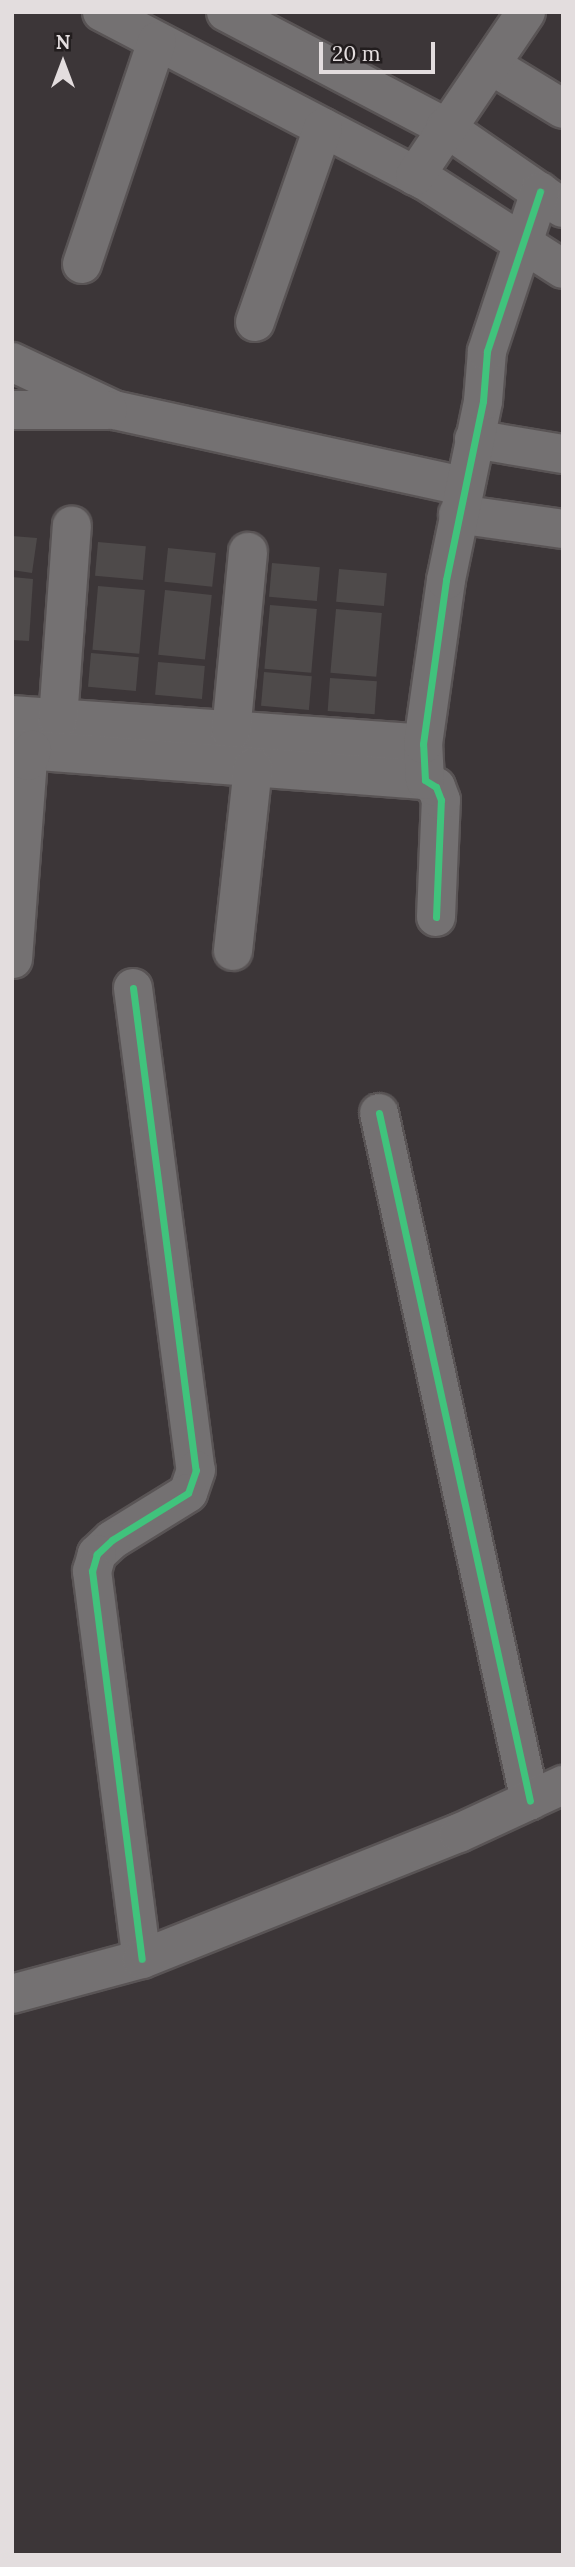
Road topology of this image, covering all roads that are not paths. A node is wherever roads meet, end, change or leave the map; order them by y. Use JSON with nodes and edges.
{"nodes":[{"id":1,"x":102,"y":12,"type":"edge"},
{"id":2,"x":226,"y":12,"type":"edge"},
{"id":3,"x":526,"y":12,"type":"edge"},
{"id":4,"x":157,"y":41,"type":"junction"},
{"id":5,"x":491,"y":65,"type":"junction"},
{"id":6,"x":563,"y":109,"type":"edge"},
{"id":7,"x":445,"y":127,"type":"junction"},
{"id":8,"x":323,"y":128,"type":"junction"},
{"id":9,"x":415,"y":176,"type":"junction"},
{"id":10,"x":551,"y":200,"type":"edge"},
{"id":11,"x":520,"y":241,"type":"junction"},
{"id":12,"x":82,"y":264,"type":"dead end"},
{"id":13,"x":563,"y":269,"type":"edge"},
{"id":14,"x":255,"y":322,"type":"dead end"},
{"id":15,"x":12,"y":362,"type":"edge"},
{"id":16,"x":12,"y":410,"type":"edge"},
{"id":17,"x":114,"y":410,"type":"junction"},
{"id":18,"x":474,"y":439,"type":"junction"},
{"id":19,"x":563,"y":454,"type":"edge"},
{"id":20,"x":460,"y":500,"type":"junction"},
{"id":21,"x":72,"y":526,"type":"dead end"},
{"id":22,"x":563,"y":528,"type":"edge"},
{"id":23,"x":247,"y":551,"type":"dead end"},
{"id":24,"x":12,"y":715,"type":"edge"},
{"id":25,"x":58,"y":719,"type":"junction"},
{"id":26,"x":231,"y":732,"type":"junction"},
{"id":27,"x":22,"y":749,"type":"edge"},
{"id":28,"x":424,"y":762,"type":"junction"},
{"id":29,"x":253,"y":767,"type":"junction"},
{"id":30,"x":436,"y":917,"type":"dead end"},
{"id":31,"x":233,"y":951,"type":"dead end"},
{"id":32,"x":13,"y":959,"type":"edge"},
{"id":33,"x":134,"y":988,"type":"dead end"},
{"id":34,"x":379,"y":1113,"type":"dead end"},
{"id":35,"x":546,"y":1793,"type":"edge"},
{"id":36,"x":142,"y":1959,"type":"junction"},
{"id":37,"x":12,"y":1994,"type":"edge"}],
"edges":[{"from":1,"to":4,"type":"street"},
{"from":2,"to":7,"type":"street"},
{"from":3,"to":5,"type":"street"},
{"from":4,"to":8,"type":"street"},
{"from":4,"to":12,"type":"street"},
{"from":5,"to":6,"type":"street"},
{"from":5,"to":7,"type":"street"},
{"from":7,"to":9,"type":"street"},
{"from":7,"to":10,"type":"street"},
{"from":8,"to":9,"type":"street"},
{"from":8,"to":14,"type":"street"},
{"from":9,"to":11,"type":"street"},
{"from":10,"to":11,"type":"street"},
{"from":11,"to":13,"type":"street"},
{"from":11,"to":18,"type":"street"},
{"from":15,"to":17,"type":"street"},
{"from":16,"to":17,"type":"street"},
{"from":17,"to":20,"type":"street"},
{"from":18,"to":19,"type":"street"},
{"from":18,"to":20,"type":"street"},
{"from":20,"to":22,"type":"street"},
{"from":20,"to":28,"type":"street"},
{"from":21,"to":25,"type":"street"},
{"from":23,"to":26,"type":"street"},
{"from":24,"to":25,"type":"street"},
{"from":25,"to":26,"type":"street"},
{"from":26,"to":28,"type":"street"},
{"from":27,"to":29,"type":"street"},
{"from":27,"to":32,"type":"street"},
{"from":28,"to":29,"type":"street"},
{"from":28,"to":30,"type":"street"},
{"from":29,"to":31,"type":"street"},
{"from":33,"to":36,"type":"street"},
{"from":34,"to":35,"type":"street"},
{"from":35,"to":36,"type":"street"},
{"from":36,"to":37,"type":"street"}]}
